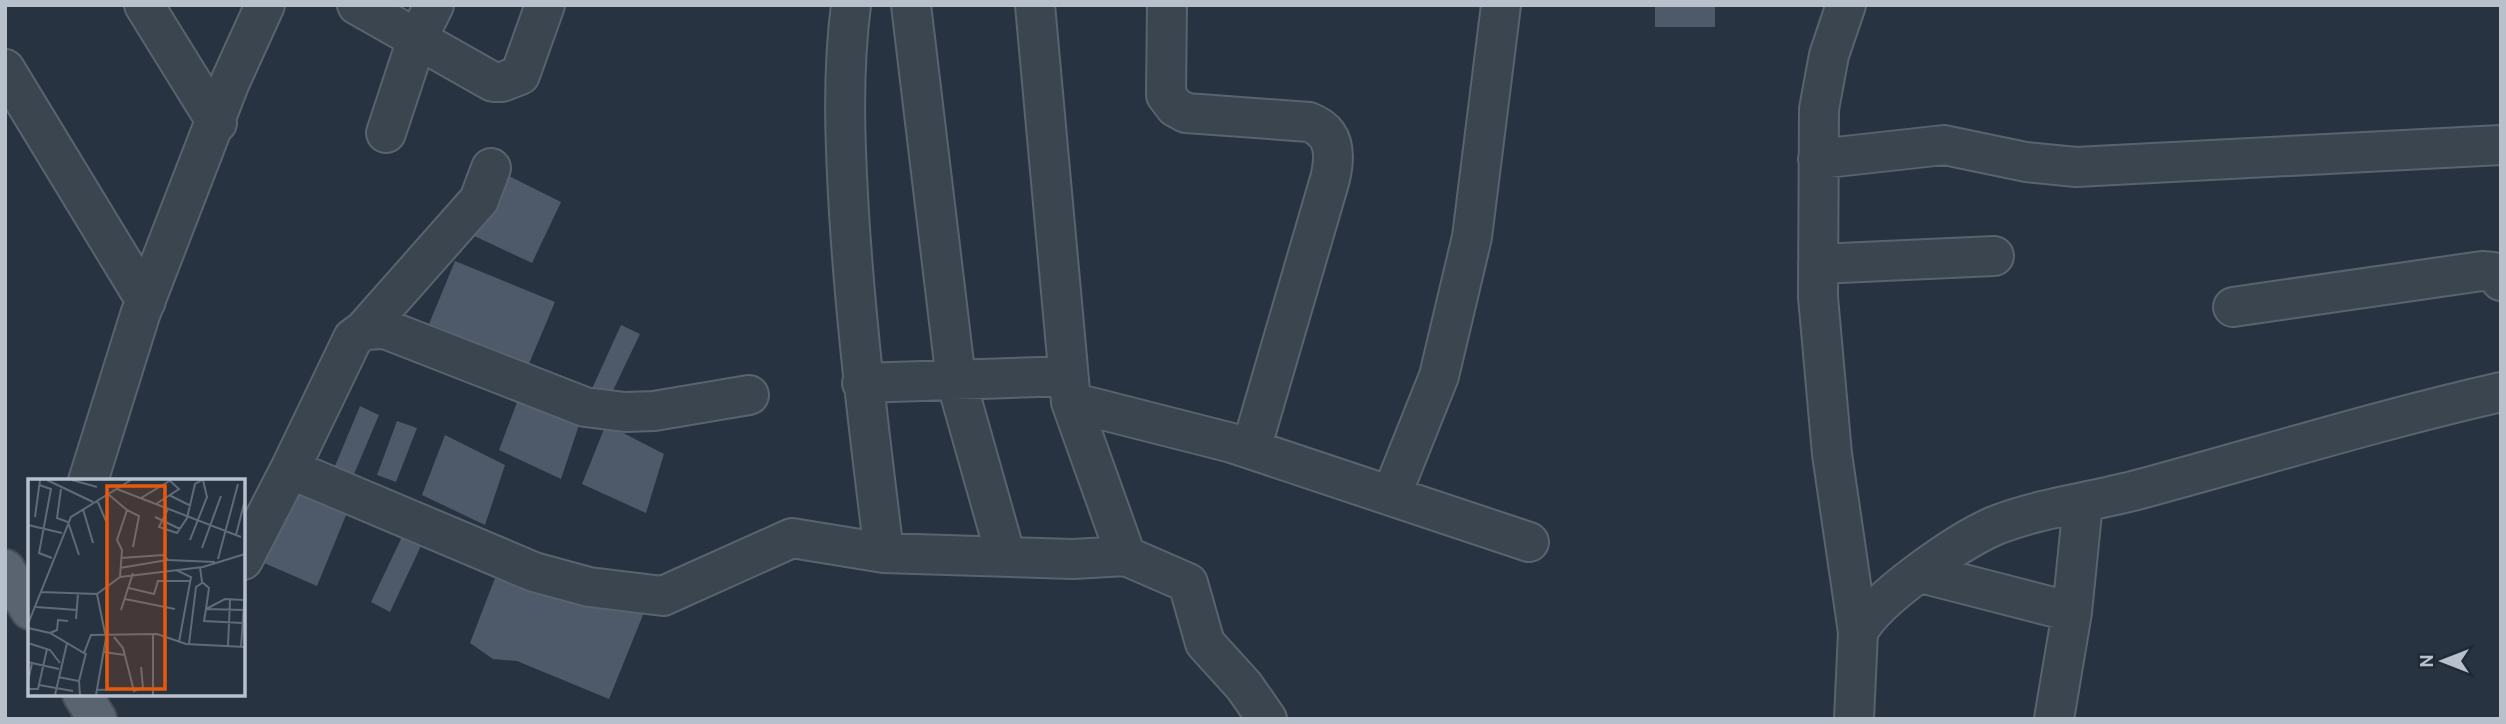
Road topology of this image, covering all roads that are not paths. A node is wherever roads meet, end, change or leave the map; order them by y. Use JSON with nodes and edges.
{"nodes":[{"id":1,"x":144,"y":5,"type":"edge"},
{"id":2,"x":357,"y":5,"type":"edge"},
{"id":3,"x":434,"y":5,"type":"edge"},
{"id":4,"x":545,"y":5,"type":"edge"},
{"id":5,"x":851,"y":5,"type":"edge"},
{"id":6,"x":911,"y":5,"type":"edge"},
{"id":7,"x":1035,"y":5,"type":"edge"},
{"id":8,"x":1167,"y":5,"type":"edge"},
{"id":9,"x":1501,"y":5,"type":"edge"},
{"id":10,"x":1846,"y":5,"type":"edge"},
{"id":11,"x":258,"y":22,"type":"edge"},
{"id":12,"x":417,"y":39,"type":"junction"},
{"id":13,"x":5,"y":69,"type":"edge"},
{"id":14,"x":217,"y":123,"type":"junction"},
{"id":15,"x":386,"y":133,"type":"dead end"},
{"id":16,"x":2501,"y":145,"type":"edge"},
{"id":17,"x":1818,"y":159,"type":"junction"},
{"id":18,"x":491,"y":168,"type":"dead end"},
{"id":19,"x":1994,"y":256,"type":"dead end"},
{"id":20,"x":1818,"y":264,"type":"junction"},
{"id":21,"x":2501,"y":281,"type":"edge"},
{"id":22,"x":146,"y":301,"type":"junction"},
{"id":23,"x":2233,"y":307,"type":"dead end"},
{"id":24,"x":364,"y":330,"type":"junction"},
{"id":25,"x":956,"y":380,"type":"junction"},
{"id":26,"x":862,"y":383,"type":"junction"},
{"id":27,"x":1070,"y":389,"type":"junction"},
{"id":28,"x":2501,"y":392,"type":"edge"},
{"id":29,"x":749,"y":395,"type":"dead end"},
{"id":30,"x":1251,"y":449,"type":"junction"},
{"id":31,"x":290,"y":469,"type":"junction"},
{"id":32,"x":89,"y":479,"type":"edge"},
{"id":33,"x":1391,"y":496,"type":"junction"},
{"id":34,"x":2083,"y":503,"type":"junction"},
{"id":35,"x":1529,"y":542,"type":"dead end"},
{"id":36,"x":884,"y":552,"type":"junction"},
{"id":37,"x":245,"y":556,"type":"edge"},
{"id":38,"x":1126,"y":556,"type":"junction"},
{"id":39,"x":1006,"y":557,"type":"junction"},
{"id":40,"x":5,"y":569,"type":"edge"},
{"id":41,"x":1921,"y":573,"type":"junction"},
{"id":42,"x":28,"y":607,"type":"edge"},
{"id":43,"x":2072,"y":612,"type":"junction"},
{"id":44,"x":1858,"y":632,"type":"junction"},
{"id":45,"x":1267,"y":719,"type":"edge"},
{"id":46,"x":1854,"y":719,"type":"edge"},
{"id":47,"x":2054,"y":719,"type":"edge"}],
"edges":[{"from":1,"to":14,"type":"street"},
{"from":2,"to":12,"type":"street"},
{"from":3,"to":12,"type":"street"},
{"from":4,"to":12,"type":"street"},
{"from":5,"to":26,"type":"street"},
{"from":6,"to":25,"type":"street"},
{"from":7,"to":27,"type":"street"},
{"from":8,"to":30,"type":"street"},
{"from":9,"to":33,"type":"street"},
{"from":10,"to":17,"type":"street"},
{"from":11,"to":14,"type":"street"},
{"from":12,"to":15,"type":"street"},
{"from":13,"to":22,"type":"street"},
{"from":14,"to":22,"type":"street"},
{"from":16,"to":17,"type":"street"},
{"from":17,"to":20,"type":"street"},
{"from":18,"to":24,"type":"street"},
{"from":19,"to":20,"type":"street"},
{"from":20,"to":44,"type":"street"},
{"from":21,"to":23,"type":"street"},
{"from":22,"to":32,"type":"street"},
{"from":24,"to":29,"type":"street"},
{"from":24,"to":31,"type":"street"},
{"from":25,"to":26,"type":"street"},
{"from":25,"to":27,"type":"street"},
{"from":25,"to":39,"type":"street"},
{"from":26,"to":36,"type":"street"},
{"from":27,"to":30,"type":"street"},
{"from":27,"to":38,"type":"street"},
{"from":28,"to":34,"type":"street"},
{"from":30,"to":33,"type":"street"},
{"from":31,"to":36,"type":"street"},
{"from":31,"to":37,"type":"street"},
{"from":33,"to":35,"type":"street"},
{"from":34,"to":41,"type":"street"},
{"from":34,"to":43,"type":"street"},
{"from":36,"to":39,"type":"street"},
{"from":38,"to":39,"type":"street"},
{"from":38,"to":45,"type":"street"},
{"from":40,"to":42,"type":"main road"},
{"from":41,"to":43,"type":"street"},
{"from":41,"to":44,"type":"street"},
{"from":43,"to":47,"type":"street"},
{"from":44,"to":46,"type":"street"}]}
